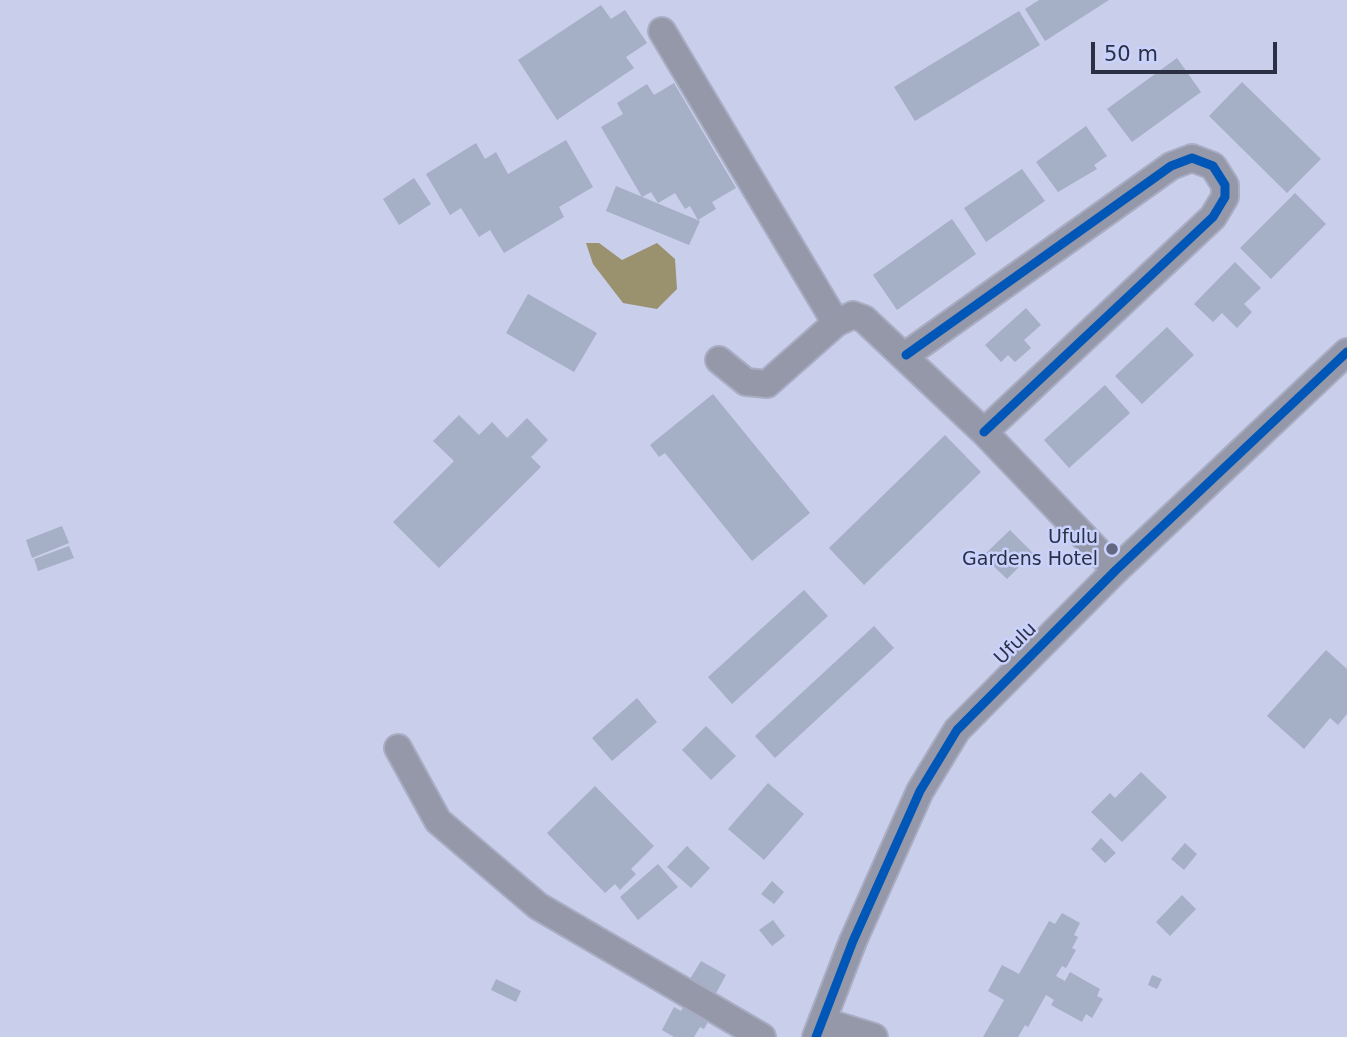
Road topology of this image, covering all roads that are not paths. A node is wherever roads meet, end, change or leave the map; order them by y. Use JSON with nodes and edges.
{"nodes":[{"id":1,"x":662,"y":31,"type":"dead end"},
{"id":2,"x":836,"y":323,"type":"junction"},
{"id":3,"x":1347,"y":352,"type":"edge"},
{"id":4,"x":906,"y":355,"type":"junction"},
{"id":5,"x":719,"y":360,"type":"dead end"},
{"id":6,"x":984,"y":432,"type":"junction"},
{"id":7,"x":1116,"y":570,"type":"junction"},
{"id":8,"x":398,"y":748,"type":"dead end"},
{"id":9,"x":819,"y":1029,"type":"edge"},
{"id":10,"x":762,"y":1037,"type":"edge"},
{"id":11,"x":874,"y":1037,"type":"edge"}],
"edges":[{"from":1,"to":2,"type":"street"},
{"from":2,"to":4,"type":"street"},
{"from":2,"to":5,"type":"street"},
{"from":3,"to":7,"type":"street","name":"Ufulu"},
{"from":4,"to":6,"type":"street"},
{"from":4,"to":6,"type":"street"},
{"from":6,"to":7,"type":"street"},
{"from":7,"to":9,"type":"street","name":"Ufulu"},
{"from":8,"to":10,"type":"street"},
{"from":9,"to":11,"type":"street"}]}
